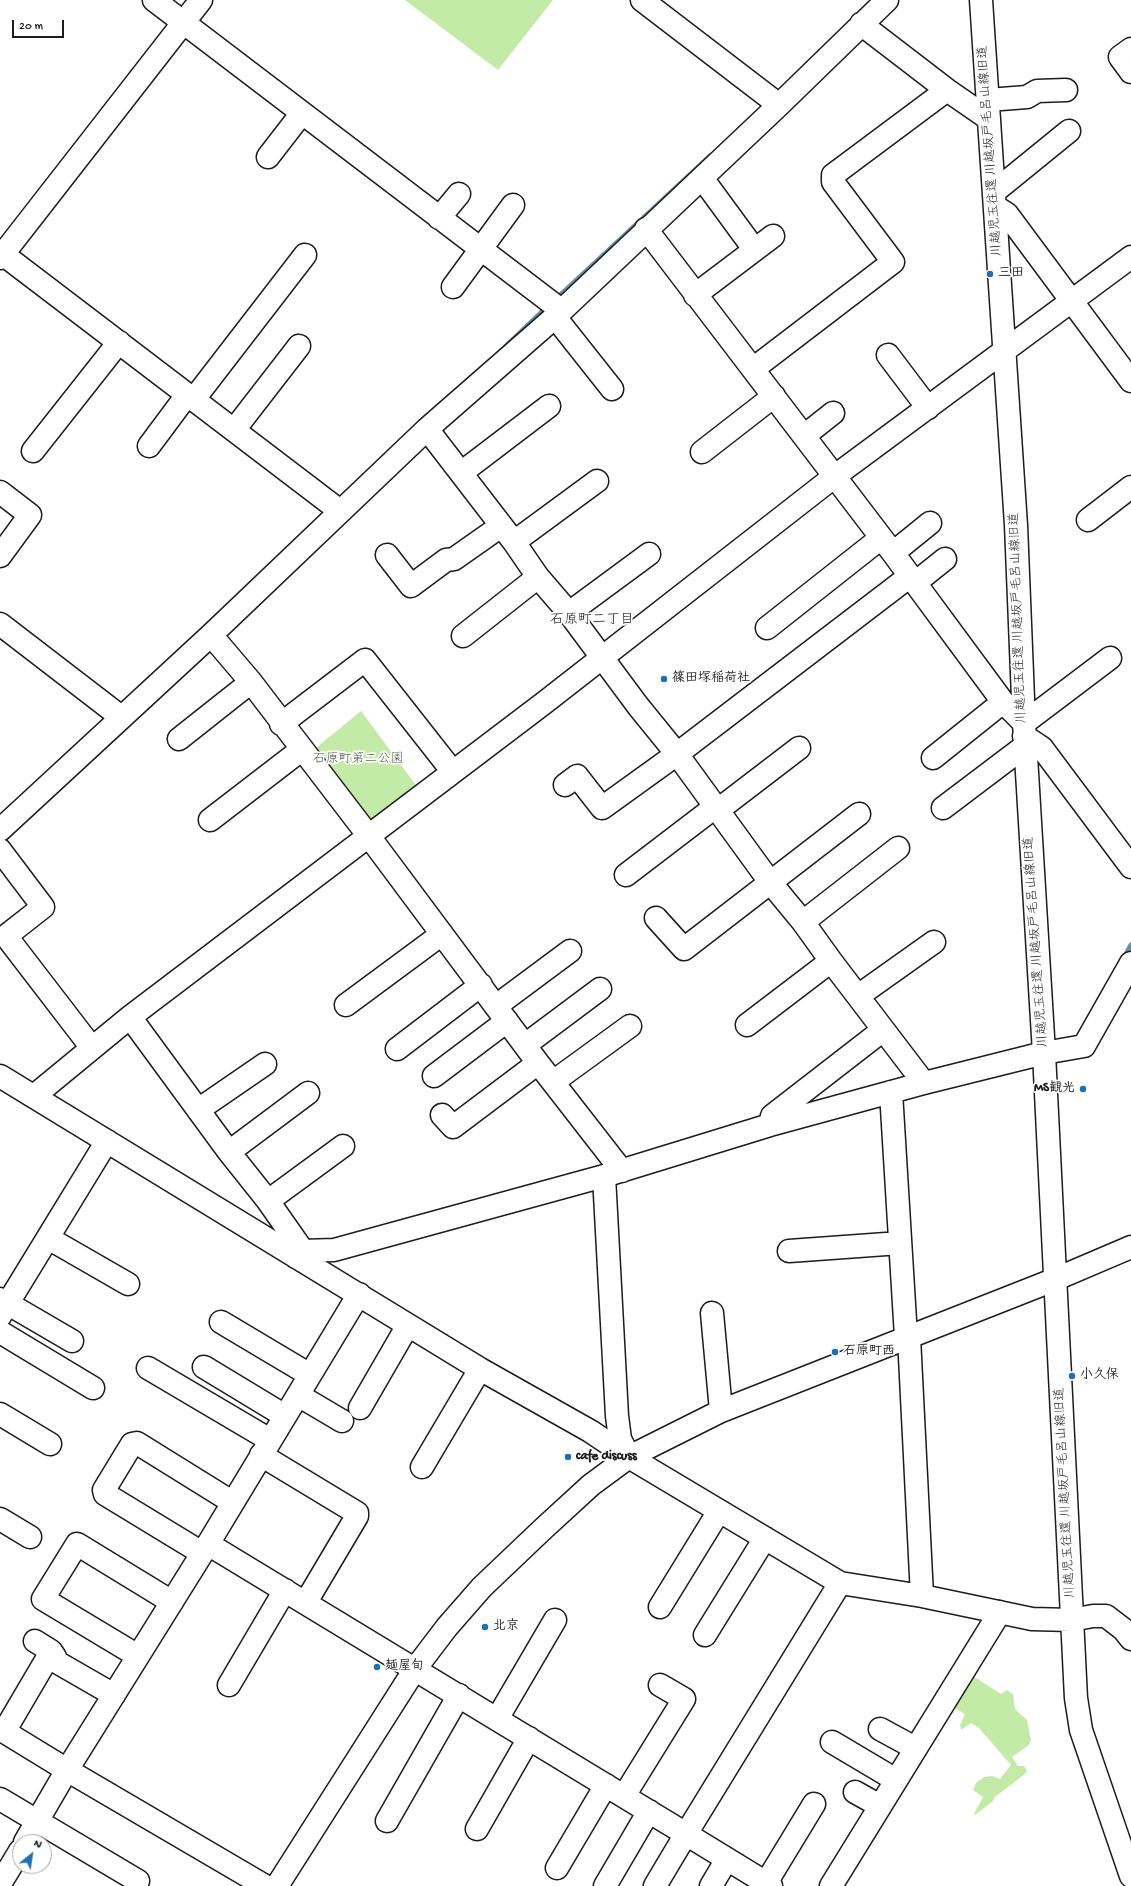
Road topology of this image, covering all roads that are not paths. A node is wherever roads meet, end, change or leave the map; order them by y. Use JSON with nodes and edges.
{"nodes":[{"id":1,"x":154,"y":0,"type":"edge"},
{"id":2,"x":201,"y":0,"type":"edge"},
{"id":3,"x":642,"y":0,"type":"edge"},
{"id":4,"x":887,"y":0,"type":"edge"},
{"id":5,"x":981,"y":0,"type":"edge"},
{"id":6,"x":184,"y":23,"type":"junction"},
{"id":7,"x":861,"y":24,"type":"junction"},
{"id":8,"x":1131,"y":49,"type":"edge"},
{"id":9,"x":1131,"y":72,"type":"edge"},
{"id":10,"x":947,"y":90,"type":"junction"},
{"id":11,"x":1066,"y":90,"type":"dead end"},
{"id":12,"x":779,"y":105,"type":"junction"},
{"id":13,"x":989,"y":110,"type":"junction"},
{"id":14,"x":302,"y":113,"type":"junction"},
{"id":15,"x":1069,"y":131,"type":"dead end"},
{"id":16,"x":268,"y":157,"type":"dead end"},
{"id":17,"x":702,"y":178,"type":"junction"},
{"id":18,"x":459,"y":194,"type":"dead end"},
{"id":19,"x":995,"y":199,"type":"junction"},
{"id":20,"x":513,"y":205,"type":"dead end"},
{"id":21,"x":439,"y":218,"type":"junction"},
{"id":22,"x":646,"y":229,"type":"junction"},
{"id":23,"x":773,"y":236,"type":"dead end"},
{"id":24,"x":480,"y":249,"type":"junction"},
{"id":25,"x":754,"y":249,"type":"junction"},
{"id":26,"x":1,"y":255,"type":"edge"},
{"id":27,"x":304,"y":255,"type":"dead end"},
{"id":28,"x":1131,"y":257,"type":"edge"},
{"id":29,"x":453,"y":287,"type":"dead end"},
{"id":30,"x":695,"y":295,"type":"junction"},
{"id":31,"x":1071,"y":302,"type":"junction"},
{"id":32,"x":558,"y":314,"type":"junction"},
{"id":33,"x":119,"y":342,"type":"junction"},
{"id":34,"x":299,"y":346,"type":"dead end"},
{"id":35,"x":1004,"y":352,"type":"junction"},
{"id":36,"x":888,"y":355,"type":"dead end"},
{"id":37,"x":753,"y":369,"type":"junction"},
{"id":38,"x":1131,"y":381,"type":"edge"},
{"id":39,"x":612,"y":389,"type":"dead end"},
{"id":40,"x":774,"y":396,"type":"junction"},
{"id":41,"x":191,"y":397,"type":"junction"},
{"id":42,"x":549,"y":406,"type":"dead end"},
{"id":43,"x":928,"y":408,"type":"junction"},
{"id":44,"x":834,"y":413,"type":"dead end"},
{"id":45,"x":427,"y":429,"type":"junction"},
{"id":46,"x":234,"y":430,"type":"junction"},
{"id":47,"x":804,"y":436,"type":"junction"},
{"id":48,"x":149,"y":446,"type":"dead end"},
{"id":49,"x":33,"y":451,"type":"dead end"},
{"id":50,"x":702,"y":452,"type":"dead end"},
{"id":51,"x":461,"y":473,"type":"junction"},
{"id":52,"x":835,"y":476,"type":"junction"},
{"id":53,"x":597,"y":482,"type":"dead end"},
{"id":54,"x":1131,"y":487,"type":"edge"},
{"id":55,"x":0,"y":492,"type":"edge"},
{"id":56,"x":340,"y":511,"type":"junction"},
{"id":57,"x":1088,"y":520,"type":"dead end"},
{"id":58,"x":930,"y":523,"type":"dead end"},
{"id":59,"x":507,"y":534,"type":"junction"},
{"id":60,"x":887,"y":546,"type":"junction"},
{"id":61,"x":649,"y":554,"type":"dead end"},
{"id":62,"x":0,"y":556,"type":"edge"},
{"id":63,"x":387,"y":556,"type":"dead end"},
{"id":64,"x":945,"y":559,"type":"dead end"},
{"id":65,"x":538,"y":577,"type":"junction"},
{"id":66,"x":913,"y":579,"type":"junction"},
{"id":67,"x":569,"y":613,"type":"junction"},
{"id":68,"x":0,"y":624,"type":"edge"},
{"id":69,"x":767,"y":628,"type":"dead end"},
{"id":70,"x":211,"y":635,"type":"junction"},
{"id":71,"x":463,"y":636,"type":"dead end"},
{"id":72,"x":602,"y":656,"type":"junction"},
{"id":73,"x":1110,"y":658,"type":"dead end"},
{"id":74,"x":251,"y":682,"type":"junction"},
{"id":75,"x":1003,"y":702,"type":"junction"},
{"id":76,"x":122,"y":717,"type":"junction"},
{"id":77,"x":281,"y":724,"type":"junction"},
{"id":78,"x":1024,"y":735,"type":"junction"},
{"id":79,"x":179,"y":739,"type":"dead end"},
{"id":80,"x":799,"y":748,"type":"dead end"},
{"id":81,"x":301,"y":750,"type":"junction"},
{"id":82,"x":677,"y":754,"type":"junction"},
{"id":83,"x":933,"y":758,"type":"dead end"},
{"id":84,"x":453,"y":772,"type":"junction"},
{"id":85,"x":565,"y":785,"type":"dead end"},
{"id":86,"x":943,"y":808,"type":"dead end"},
{"id":87,"x":717,"y":809,"type":"junction"},
{"id":88,"x":859,"y":814,"type":"dead end"},
{"id":89,"x":210,"y":820,"type":"dead end"},
{"id":90,"x":0,"y":830,"type":"edge"},
{"id":91,"x":368,"y":835,"type":"junction"},
{"id":92,"x":898,"y":848,"type":"dead end"},
{"id":93,"x":0,"y":850,"type":"edge"},
{"id":94,"x":1131,"y":867,"type":"edge"},
{"id":95,"x":626,"y":875,"type":"dead end"},
{"id":96,"x":770,"y":882,"type":"junction"},
{"id":97,"x":656,"y":918,"type":"dead end"},
{"id":98,"x":803,"y":922,"type":"junction"},
{"id":99,"x":442,"y":934,"type":"junction"},
{"id":100,"x":934,"y":942,"type":"dead end"},
{"id":101,"x":570,"y":951,"type":"dead end"},
{"id":102,"x":831,"y":961,"type":"junction"},
{"id":103,"x":1131,"y":963,"type":"edge"},
{"id":104,"x":481,"y":985,"type":"junction"},
{"id":105,"x":600,"y":989,"type":"dead end"},
{"id":106,"x":858,"y":996,"type":"junction"},
{"id":107,"x":346,"y":1005,"type":"dead end"},
{"id":108,"x":502,"y":1014,"type":"junction"},
{"id":109,"x":130,"y":1017,"type":"junction"},
{"id":110,"x":747,"y":1024,"type":"dead end"},
{"id":111,"x":630,"y":1026,"type":"dead end"},
{"id":112,"x":883,"y":1030,"type":"junction"},
{"id":113,"x":525,"y":1045,"type":"junction"},
{"id":114,"x":92,"y":1048,"type":"junction"},
{"id":115,"x":397,"y":1049,"type":"dead end"},
{"id":116,"x":1044,"y":1053,"type":"junction"},
{"id":117,"x":538,"y":1063,"type":"junction"},
{"id":118,"x":265,"y":1064,"type":"dead end"},
{"id":119,"x":0,"y":1076,"type":"edge"},
{"id":120,"x":434,"y":1076,"type":"dead end"},
{"id":121,"x":553,"y":1082,"type":"junction"},
{"id":122,"x":924,"y":1083,"type":"junction"},
{"id":123,"x":891,"y":1092,"type":"junction"},
{"id":124,"x":308,"y":1093,"type":"dead end"},
{"id":125,"x":34,"y":1096,"type":"junction"},
{"id":126,"x":198,"y":1110,"type":"junction"},
{"id":127,"x":442,"y":1115,"type":"dead end"},
{"id":128,"x":770,"y":1125,"type":"junction"},
{"id":129,"x":107,"y":1141,"type":"junction"},
{"id":130,"x":343,"y":1146,"type":"dead end"},
{"id":131,"x":229,"y":1152,"type":"junction"},
{"id":132,"x":613,"y":1173,"type":"junction"},
{"id":133,"x":268,"y":1202,"type":"junction"},
{"id":134,"x":48,"y":1238,"type":"junction"},
{"id":135,"x":900,"y":1243,"type":"junction"},
{"id":136,"x":789,"y":1251,"type":"dead end"},
{"id":137,"x":300,"y":1254,"type":"junction"},
{"id":138,"x":1129,"y":1254,"type":"edge"},
{"id":139,"x":1056,"y":1279,"type":"junction"},
{"id":140,"x":128,"y":1284,"type":"dead end"},
{"id":141,"x":359,"y":1294,"type":"junction"},
{"id":142,"x":3,"y":1306,"type":"edge"},
{"id":143,"x":712,"y":1313,"type":"dead end"},
{"id":144,"x":221,"y":1322,"type":"dead end"},
{"id":145,"x":408,"y":1325,"type":"junction"},
{"id":146,"x":0,"y":1332,"type":"edge"},
{"id":147,"x":908,"y":1337,"type":"junction"},
{"id":148,"x":72,"y":1341,"type":"dead end"},
{"id":149,"x":204,"y":1367,"type":"dead end"},
{"id":150,"x":148,"y":1368,"type":"dead end"},
{"id":151,"x":480,"y":1369,"type":"junction"},
{"id":152,"x":310,"y":1375,"type":"junction"},
{"id":153,"x":93,"y":1388,"type":"dead end"},
{"id":154,"x":298,"y":1395,"type":"junction"},
{"id":155,"x":360,"y":1408,"type":"dead end"},
{"id":156,"x":721,"y":1412,"type":"junction"},
{"id":157,"x":0,"y":1414,"type":"edge"},
{"id":158,"x":285,"y":1416,"type":"junction"},
{"id":159,"x":342,"y":1421,"type":"dead end"},
{"id":160,"x":50,"y":1444,"type":"dead end"},
{"id":161,"x":266,"y":1447,"type":"junction"},
{"id":162,"x":629,"y":1457,"type":"junction"},
{"id":163,"x":422,"y":1467,"type":"dead end"},
{"id":164,"x":232,"y":1502,"type":"junction"},
{"id":165,"x":718,"y":1511,"type":"junction"},
{"id":166,"x":0,"y":1519,"type":"edge"},
{"id":167,"x":30,"y":1537,"type":"dead end"},
{"id":168,"x":765,"y":1538,"type":"junction"},
{"id":169,"x":205,"y":1548,"type":"junction"},
{"id":170,"x":840,"y":1583,"type":"junction"},
{"id":171,"x":285,"y":1590,"type":"junction"},
{"id":172,"x":922,"y":1596,"type":"junction"},
{"id":173,"x":172,"y":1602,"type":"junction"},
{"id":174,"x":306,"y":1602,"type":"junction"},
{"id":175,"x":660,"y":1607,"type":"dead end"},
{"id":176,"x":1000,"y":1612,"type":"junction"},
{"id":177,"x":555,"y":1620,"type":"dead end"},
{"id":178,"x":1071,"y":1620,"type":"junction"},
{"id":179,"x":1127,"y":1628,"type":"edge"},
{"id":180,"x":705,"y":1635,"type":"dead end"},
{"id":181,"x":35,"y":1641,"type":"dead end"},
{"id":182,"x":58,"y":1653,"type":"junction"},
{"id":183,"x":138,"y":1656,"type":"junction"},
{"id":184,"x":415,"y":1669,"type":"junction"},
{"id":185,"x":229,"y":1684,"type":"dead end"},
{"id":186,"x":660,"y":1685,"type":"dead end"},
{"id":187,"x":114,"y":1695,"type":"junction"},
{"id":188,"x":459,"y":1695,"type":"junction"},
{"id":189,"x":497,"y":1719,"type":"junction"},
{"id":190,"x":880,"y":1729,"type":"dead end"},
{"id":191,"x":2,"y":1730,"type":"edge"},
{"id":192,"x":529,"y":1738,"type":"junction"},
{"id":193,"x":832,"y":1742,"type":"dead end"},
{"id":194,"x":916,"y":1748,"type":"junction"},
{"id":195,"x":67,"y":1770,"type":"junction"},
{"id":196,"x":896,"y":1780,"type":"junction"},
{"id":197,"x":615,"y":1791,"type":"junction"},
{"id":198,"x":856,"y":1792,"type":"dead end"},
{"id":199,"x":0,"y":1799,"type":"edge"},
{"id":200,"x":814,"y":1804,"type":"dead end"},
{"id":201,"x":880,"y":1806,"type":"junction"},
{"id":202,"x":649,"y":1811,"type":"junction"},
{"id":203,"x":38,"y":1821,"type":"junction"},
{"id":204,"x":387,"y":1821,"type":"dead end"},
{"id":205,"x":477,"y":1829,"type":"dead end"},
{"id":206,"x":30,"y":1834,"type":"edge"},
{"id":207,"x":686,"y":1834,"type":"junction"},
{"id":208,"x":727,"y":1859,"type":"junction"},
{"id":209,"x":12,"y":1864,"type":"edge"},
{"id":210,"x":557,"y":1868,"type":"dead end"},
{"id":211,"x":1131,"y":1876,"type":"edge"},
{"id":212,"x":138,"y":1882,"type":"dead end"},
{"id":213,"x":0,"y":1884,"type":"edge"},
{"id":214,"x":769,"y":1884,"type":"edge"},
{"id":215,"x":265,"y":1886,"type":"edge"},
{"id":216,"x":277,"y":1886,"type":"edge"},
{"id":217,"x":605,"y":1886,"type":"edge"},
{"id":218,"x":655,"y":1886,"type":"edge"},
{"id":219,"x":711,"y":1886,"type":"edge"},
{"id":220,"x":831,"y":1886,"type":"edge"}],
"edges":[{"from":1,"to":6,"type":"street"},
{"from":2,"to":6,"type":"street"},
{"from":3,"to":12,"type":"street"},
{"from":4,"to":7,"type":"street"},
{"from":5,"to":13,"type":"street","name":"川越児玉往還 川越坂戸毛呂山線旧道"},
{"from":6,"to":14,"type":"street"},
{"from":6,"to":26,"type":"street"},
{"from":7,"to":10,"type":"street"},
{"from":7,"to":12,"type":"street"},
{"from":8,"to":9,"type":"street"},
{"from":10,"to":13,"type":"street"},
{"from":10,"to":37,"type":"street"},
{"from":11,"to":13,"type":"street"},
{"from":12,"to":17,"type":"street"},
{"from":13,"to":19,"type":"street","name":"川越児玉往還 川越坂戸毛呂山線旧道"},
{"from":14,"to":16,"type":"street"},
{"from":14,"to":21,"type":"street"},
{"from":15,"to":19,"type":"street"},
{"from":17,"to":22,"type":"street"},
{"from":17,"to":25,"type":"street"},
{"from":18,"to":21,"type":"street"},
{"from":19,"to":31,"type":"street"},
{"from":19,"to":35,"type":"street","name":"川越児玉往還 川越坂戸毛呂山線旧道"},
{"from":20,"to":24,"type":"street"},
{"from":21,"to":24,"type":"street"},
{"from":22,"to":30,"type":"street"},
{"from":22,"to":32,"type":"street"},
{"from":23,"to":25,"type":"street"},
{"from":24,"to":29,"type":"street"},
{"from":24,"to":32,"type":"street"},
{"from":25,"to":30,"type":"street"},
{"from":26,"to":33,"type":"street"},
{"from":27,"to":41,"type":"street"},
{"from":28,"to":31,"type":"street"},
{"from":30,"to":37,"type":"street"},
{"from":31,"to":35,"type":"street"},
{"from":31,"to":38,"type":"street"},
{"from":32,"to":39,"type":"street"},
{"from":32,"to":45,"type":"street"},
{"from":33,"to":41,"type":"street"},
{"from":33,"to":49,"type":"street"},
{"from":34,"to":46,"type":"street"},
{"from":35,"to":43,"type":"street"},
{"from":35,"to":78,"type":"street","name":"川越児玉往還 川越坂戸毛呂山線旧道"},
{"from":36,"to":43,"type":"street"},
{"from":37,"to":40,"type":"street"},
{"from":40,"to":47,"type":"street"},
{"from":40,"to":50,"type":"street"},
{"from":41,"to":46,"type":"street"},
{"from":41,"to":48,"type":"street"},
{"from":42,"to":51,"type":"street"},
{"from":43,"to":52,"type":"street"},
{"from":44,"to":47,"type":"street"},
{"from":45,"to":51,"type":"street"},
{"from":45,"to":56,"type":"street"},
{"from":46,"to":56,"type":"street"},
{"from":47,"to":52,"type":"street"},
{"from":51,"to":59,"type":"street"},
{"from":52,"to":60,"type":"street"},
{"from":52,"to":72,"type":"street"},
{"from":53,"to":59,"type":"street"},
{"from":54,"to":57,"type":"street"},
{"from":55,"to":62,"type":"street"},
{"from":56,"to":70,"type":"street"},
{"from":58,"to":60,"type":"street"},
{"from":59,"to":63,"type":"street"},
{"from":59,"to":65,"type":"street"},
{"from":60,"to":66,"type":"street"},
{"from":60,"to":69,"type":"street"},
{"from":61,"to":67,"type":"street"},
{"from":64,"to":66,"type":"street"},
{"from":65,"to":67,"type":"street"},
{"from":65,"to":71,"type":"street"},
{"from":66,"to":75,"type":"street"},
{"from":66,"to":82,"type":"street"},
{"from":67,"to":72,"type":"street"},
{"from":68,"to":76,"type":"street"},
{"from":70,"to":74,"type":"street"},
{"from":70,"to":76,"type":"street"},
{"from":72,"to":82,"type":"street"},
{"from":72,"to":84,"type":"street"},
{"from":73,"to":78,"type":"street"},
{"from":74,"to":77,"type":"street"},
{"from":74,"to":79,"type":"street"},
{"from":75,"to":78,"type":"street"},
{"from":75,"to":83,"type":"street"},
{"from":76,"to":90,"type":"street"},
{"from":77,"to":81,"type":"street"},
{"from":77,"to":84,"type":"street"},
{"from":78,"to":86,"type":"street"},
{"from":78,"to":94,"type":"street"},
{"from":78,"to":116,"type":"street","name":"川越児玉往還 川越坂戸毛呂山線旧道"},
{"from":80,"to":87,"type":"street"},
{"from":81,"to":89,"type":"street"},
{"from":81,"to":91,"type":"street"},
{"from":82,"to":85,"type":"street"},
{"from":82,"to":87,"type":"street"},
{"from":84,"to":91,"type":"street"},
{"from":87,"to":95,"type":"street"},
{"from":87,"to":96,"type":"street"},
{"from":88,"to":96,"type":"street"},
{"from":91,"to":99,"type":"street"},
{"from":91,"to":109,"type":"street"},
{"from":92,"to":98,"type":"street"},
{"from":93,"to":114,"type":"street"},
{"from":96,"to":97,"type":"street"},
{"from":96,"to":98,"type":"street"},
{"from":98,"to":102,"type":"street"},
{"from":99,"to":104,"type":"street"},
{"from":99,"to":107,"type":"street"},
{"from":100,"to":106,"type":"street"},
{"from":101,"to":108,"type":"street"},
{"from":102,"to":106,"type":"street"},
{"from":102,"to":110,"type":"street"},
{"from":103,"to":116,"type":"street"},
{"from":104,"to":108,"type":"street"},
{"from":104,"to":115,"type":"street"},
{"from":105,"to":113,"type":"street"},
{"from":106,"to":112,"type":"street"},
{"from":108,"to":113,"type":"street"},
{"from":108,"to":120,"type":"street"},
{"from":109,"to":114,"type":"street"},
{"from":109,"to":126,"type":"street"},
{"from":111,"to":121,"type":"street"},
{"from":112,"to":122,"type":"street"},
{"from":112,"to":128,"type":"street"},
{"from":113,"to":117,"type":"street"},
{"from":114,"to":125,"type":"street"},
{"from":116,"to":122,"type":"street"},
{"from":116,"to":139,"type":"street","name":"川越児玉往還 川越坂戸毛呂山線旧道"},
{"from":117,"to":121,"type":"street"},
{"from":117,"to":127,"type":"street"},
{"from":118,"to":126,"type":"street"},
{"from":119,"to":125,"type":"street"},
{"from":121,"to":132,"type":"street"},
{"from":122,"to":123,"type":"street"},
{"from":123,"to":128,"type":"street"},
{"from":123,"to":135,"type":"street"},
{"from":124,"to":131,"type":"street"},
{"from":125,"to":129,"type":"street"},
{"from":126,"to":131,"type":"street"},
{"from":128,"to":132,"type":"street"},
{"from":129,"to":134,"type":"street"},
{"from":129,"to":137,"type":"street"},
{"from":130,"to":133,"type":"street"},
{"from":131,"to":133,"type":"street"},
{"from":132,"to":137,"type":"street"},
{"from":132,"to":162,"type":"street"},
{"from":133,"to":137,"type":"street"},
{"from":134,"to":140,"type":"street"},
{"from":134,"to":142,"type":"street"},
{"from":135,"to":136,"type":"street"},
{"from":135,"to":147,"type":"street"},
{"from":137,"to":141,"type":"street"},
{"from":138,"to":139,"type":"street"},
{"from":139,"to":147,"type":"street"},
{"from":139,"to":178,"type":"street","name":"川越児玉往還 川越坂戸毛呂山線旧道"},
{"from":141,"to":145,"type":"street"},
{"from":141,"to":152,"type":"street"},
{"from":142,"to":148,"type":"street"},
{"from":143,"to":156,"type":"street"},
{"from":144,"to":152,"type":"street"},
{"from":145,"to":151,"type":"street"},
{"from":145,"to":155,"type":"street"},
{"from":146,"to":153,"type":"street"},
{"from":147,"to":156,"type":"street"},
{"from":147,"to":172,"type":"street"},
{"from":149,"to":158,"type":"street"},
{"from":150,"to":161,"type":"street"},
{"from":151,"to":162,"type":"street"},
{"from":151,"to":163,"type":"street"},
{"from":152,"to":154,"type":"street"},
{"from":154,"to":158,"type":"street"},
{"from":154,"to":159,"type":"street"},
{"from":156,"to":162,"type":"street"},
{"from":157,"to":160,"type":"street"},
{"from":158,"to":161,"type":"street"},
{"from":161,"to":164,"type":"street"},
{"from":161,"to":174,"type":"street"},
{"from":162,"to":165,"type":"street"},
{"from":162,"to":184,"type":"street"},
{"from":164,"to":169,"type":"street"},
{"from":164,"to":169,"type":"street"},
{"from":165,"to":168,"type":"street"},
{"from":165,"to":175,"type":"street"},
{"from":166,"to":167,"type":"street"},
{"from":168,"to":170,"type":"street"},
{"from":168,"to":180,"type":"street"},
{"from":169,"to":171,"type":"street"},
{"from":169,"to":173,"type":"street"},
{"from":170,"to":172,"type":"street"},
{"from":170,"to":207,"type":"street"},
{"from":171,"to":174,"type":"street"},
{"from":171,"to":185,"type":"street"},
{"from":172,"to":176,"type":"street"},
{"from":173,"to":183,"type":"street"},
{"from":173,"to":183,"type":"street"},
{"from":174,"to":184,"type":"street"},
{"from":176,"to":178,"type":"street"},
{"from":176,"to":194,"type":"street"},
{"from":177,"to":189,"type":"street"},
{"from":178,"to":179,"type":"street"},
{"from":178,"to":211,"type":"street","name":"川越児玉往還 川越坂戸毛呂山線旧道"},
{"from":181,"to":182,"type":"street"},
{"from":182,"to":187,"type":"street"},
{"from":182,"to":191,"type":"street"},
{"from":183,"to":187,"type":"street"},
{"from":184,"to":188,"type":"street"},
{"from":184,"to":216,"type":"street"},
{"from":186,"to":197,"type":"street"},
{"from":187,"to":195,"type":"street"},
{"from":188,"to":189,"type":"street"},
{"from":188,"to":204,"type":"street"},
{"from":189,"to":192,"type":"street"},
{"from":190,"to":194,"type":"street"},
{"from":191,"to":195,"type":"street"},
{"from":192,"to":197,"type":"street"},
{"from":192,"to":205,"type":"street"},
{"from":193,"to":196,"type":"street"},
{"from":194,"to":196,"type":"street"},
{"from":195,"to":203,"type":"street"},
{"from":195,"to":215,"type":"street"},
{"from":196,"to":201,"type":"street"},
{"from":197,"to":202,"type":"street"},
{"from":197,"to":210,"type":"street"},
{"from":198,"to":201,"type":"street"},
{"from":199,"to":203,"type":"street"},
{"from":200,"to":214,"type":"street"},
{"from":201,"to":220,"type":"street"},
{"from":202,"to":207,"type":"street"},
{"from":202,"to":217,"type":"street"},
{"from":203,"to":206,"type":"street"},
{"from":203,"to":212,"type":"street"},
{"from":207,"to":208,"type":"street"},
{"from":207,"to":218,"type":"street"},
{"from":208,"to":214,"type":"street"},
{"from":208,"to":219,"type":"street"},
{"from":209,"to":213,"type":"street"}]}
